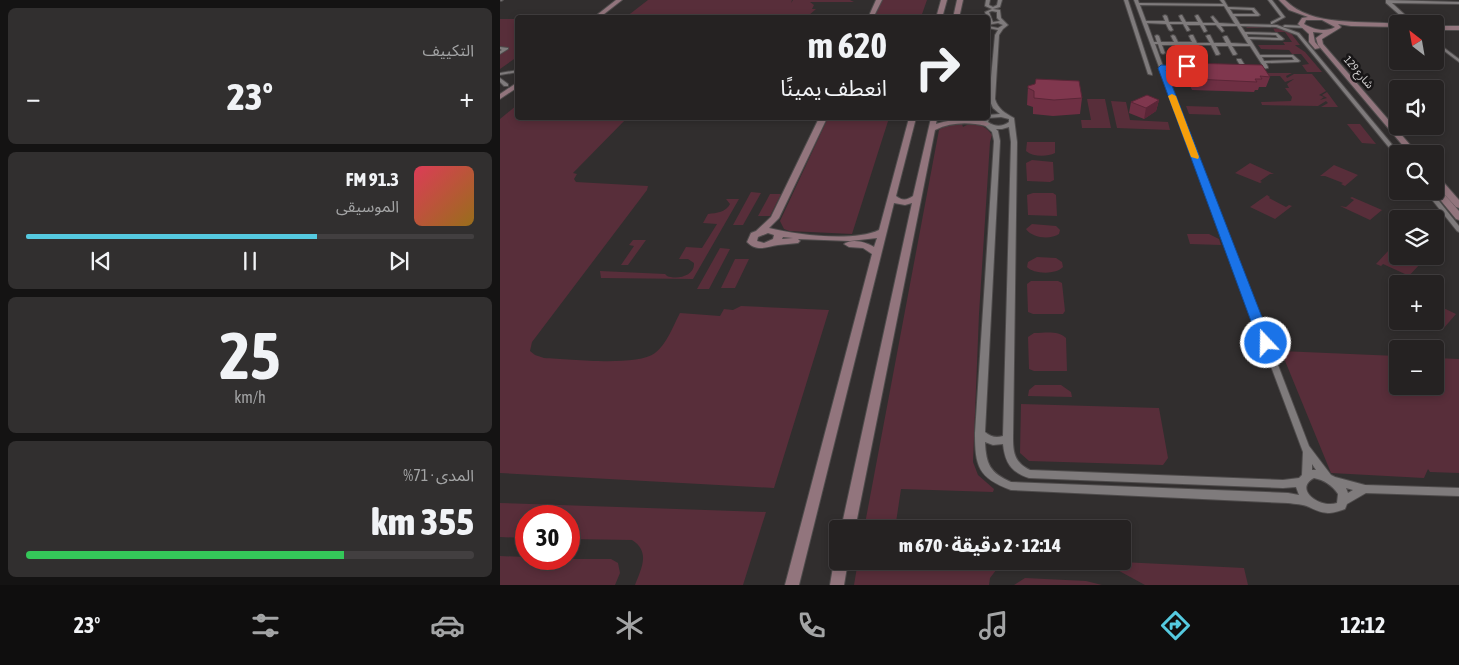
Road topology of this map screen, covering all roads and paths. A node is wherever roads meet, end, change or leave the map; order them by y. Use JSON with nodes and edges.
{"nodes":[{"id":1,"x":619,"y":0,"type":"edge"},
{"id":2,"x":628,"y":0,"type":"edge"},
{"id":3,"x":879,"y":0,"type":"edge"},
{"id":4,"x":988,"y":0,"type":"edge"},
{"id":5,"x":1000,"y":0,"type":"edge"},
{"id":6,"x":1126,"y":0,"type":"edge"},
{"id":7,"x":1152,"y":0,"type":"edge"},
{"id":8,"x":1222,"y":0,"type":"edge"},
{"id":9,"x":1270,"y":0,"type":"edge"},
{"id":10,"x":1276,"y":0,"type":"edge"},
{"id":11,"x":1282,"y":0,"type":"edge"},
{"id":12,"x":943,"y":1,"type":"edge"},
{"id":13,"x":960,"y":1,"type":"edge"},
{"id":14,"x":1386,"y":1,"type":"edge"},
{"id":15,"x":1136,"y":2,"type":"edge"},
{"id":16,"x":1174,"y":2,"type":"edge"},
{"id":17,"x":1442,"y":2,"type":"edge"},
{"id":18,"x":1459,"y":3,"type":"edge"},
{"id":19,"x":1145,"y":4,"type":"junction"},
{"id":20,"x":1160,"y":4,"type":"junction"},
{"id":21,"x":1190,"y":4,"type":"junction"},
{"id":22,"x":1206,"y":5,"type":"junction"},
{"id":23,"x":1226,"y":7,"type":"junction"},
{"id":24,"x":1148,"y":10,"type":"dead end"},
{"id":25,"x":1178,"y":11,"type":"dead end"},
{"id":26,"x":1194,"y":11,"type":"dead end"},
{"id":27,"x":1210,"y":12,"type":"dead end"},
{"id":28,"x":600,"y":15,"type":"edge"},
{"id":29,"x":609,"y":15,"type":"edge"},
{"id":30,"x":872,"y":15,"type":"edge"},
{"id":31,"x":940,"y":15,"type":"edge"},
{"id":32,"x":956,"y":15,"type":"edge"},
{"id":33,"x":987,"y":15,"type":"edge"},
{"id":34,"x":1232,"y":15,"type":"junction"},
{"id":35,"x":1402,"y":15,"type":"edge"},
{"id":36,"x":1150,"y":16,"type":"dead end"},
{"id":37,"x":1181,"y":16,"type":"dead end"},
{"id":38,"x":1197,"y":16,"type":"dead end"},
{"id":39,"x":1213,"y":16,"type":"dead end"},
{"id":40,"x":1283,"y":18,"type":"junction"},
{"id":41,"x":1319,"y":19,"type":"junction"},
{"id":42,"x":1301,"y":21,"type":"junction"},
{"id":43,"x":1331,"y":21,"type":"junction"},
{"id":44,"x":1144,"y":22,"type":"junction"},
{"id":45,"x":1152,"y":22,"type":"junction"},
{"id":46,"x":1168,"y":22,"type":"junction"},
{"id":47,"x":1184,"y":23,"type":"junction"},
{"id":48,"x":1201,"y":23,"type":"junction"},
{"id":49,"x":1218,"y":23,"type":"junction"},
{"id":50,"x":1238,"y":24,"type":"junction"},
{"id":51,"x":1278,"y":24,"type":"junction"},
{"id":52,"x":1291,"y":25,"type":"junction"},
{"id":53,"x":990,"y":26,"type":"edge"},
{"id":54,"x":1002,"y":26,"type":"junction"},
{"id":55,"x":1389,"y":26,"type":"edge"},
{"id":56,"x":1389,"y":26,"type":"edge"},
{"id":57,"x":1444,"y":27,"type":"edge"},
{"id":58,"x":1459,"y":27,"type":"edge"},
{"id":59,"x":1306,"y":28,"type":"junction"},
{"id":60,"x":1155,"y":29,"type":"dead end"},
{"id":61,"x":1171,"y":30,"type":"dead end"},
{"id":62,"x":1188,"y":30,"type":"dead end"},
{"id":63,"x":1334,"y":30,"type":"junction"},
{"id":64,"x":1205,"y":31,"type":"dead end"},
{"id":65,"x":1222,"y":31,"type":"dead end"},
{"id":66,"x":1294,"y":32,"type":"junction"},
{"id":67,"x":1269,"y":33,"type":"junction"},
{"id":68,"x":1157,"y":36,"type":"dead end"},
{"id":69,"x":1173,"y":36,"type":"dead end"},
{"id":70,"x":1191,"y":36,"type":"dead end"},
{"id":71,"x":1208,"y":36,"type":"dead end"},
{"id":72,"x":1246,"y":36,"type":"junction"},
{"id":73,"x":1225,"y":37,"type":"dead end"},
{"id":74,"x":1275,"y":40,"type":"junction"},
{"id":75,"x":1152,"y":43,"type":"junction"},
{"id":76,"x":1160,"y":43,"type":"junction"},
{"id":77,"x":1177,"y":44,"type":"junction"},
{"id":78,"x":1195,"y":44,"type":"junction"},
{"id":79,"x":1213,"y":44,"type":"junction"},
{"id":80,"x":1230,"y":45,"type":"junction"},
{"id":81,"x":1252,"y":45,"type":"junction"},
{"id":82,"x":1444,"y":49,"type":"edge"},
{"id":83,"x":1163,"y":52,"type":"dead end"},
{"id":84,"x":1181,"y":53,"type":"dead end"},
{"id":85,"x":1200,"y":53,"type":"dead end"},
{"id":86,"x":1218,"y":54,"type":"dead end"},
{"id":87,"x":1235,"y":54,"type":"dead end"},
{"id":88,"x":1259,"y":56,"type":"junction"},
{"id":89,"x":1453,"y":56,"type":"junction"},
{"id":90,"x":1459,"y":56,"type":"edge"},
{"id":91,"x":1166,"y":59,"type":"dead end"},
{"id":92,"x":1184,"y":59,"type":"dead end"},
{"id":93,"x":1239,"y":60,"type":"dead end"},
{"id":94,"x":1263,"y":62,"type":"junction"},
{"id":95,"x":1459,"y":62,"type":"edge"},
{"id":96,"x":1161,"y":68,"type":"junction"},
{"id":97,"x":1169,"y":68,"type":"junction"},
{"id":98,"x":1188,"y":68,"type":"junction"},
{"id":99,"x":1207,"y":68,"type":"edge"},
{"id":100,"x":1235,"y":69,"type":"edge"},
{"id":101,"x":1244,"y":69,"type":"junction"},
{"id":102,"x":515,"y":72,"type":"edge"},
{"id":103,"x":500,"y":74,"type":"edge"},
{"id":104,"x":1150,"y":74,"type":"dead end"},
{"id":105,"x":515,"y":78,"type":"edge"},
{"id":106,"x":500,"y":79,"type":"edge"},
{"id":107,"x":515,"y":86,"type":"edge"},
{"id":108,"x":503,"y":87,"type":"edge"},
{"id":109,"x":500,"y":98,"type":"edge"},
{"id":110,"x":1006,"y":116,"type":"junction"},
{"id":111,"x":990,"y":118,"type":"edge"},
{"id":112,"x":822,"y":120,"type":"edge"},
{"id":113,"x":911,"y":120,"type":"edge"},
{"id":114,"x":934,"y":120,"type":"edge"},
{"id":115,"x":947,"y":120,"type":"edge"},
{"id":116,"x":970,"y":120,"type":"edge"},
{"id":117,"x":987,"y":120,"type":"edge"},
{"id":118,"x":1011,"y":123,"type":"junction"},
{"id":119,"x":932,"y":130,"type":"junction"},
{"id":120,"x":1006,"y":140,"type":"junction"},
{"id":121,"x":1390,"y":145,"type":"edge"},
{"id":122,"x":1398,"y":145,"type":"edge"},
{"id":123,"x":1406,"y":145,"type":"edge"},
{"id":124,"x":1444,"y":188,"type":"edge"},
{"id":125,"x":892,"y":197,"type":"junction"},
{"id":126,"x":918,"y":197,"type":"junction"},
{"id":127,"x":1444,"y":199,"type":"edge"},
{"id":128,"x":1435,"y":200,"type":"edge"},
{"id":129,"x":1459,"y":205,"type":"edge"},
{"id":130,"x":1459,"y":217,"type":"edge"},
{"id":131,"x":775,"y":218,"type":"junction"},
{"id":132,"x":884,"y":230,"type":"junction"},
{"id":133,"x":1459,"y":230,"type":"edge"},
{"id":134,"x":760,"y":231,"type":"junction"},
{"id":135,"x":778,"y":232,"type":"junction"},
{"id":136,"x":837,"y":240,"type":"junction"},
{"id":137,"x":774,"y":243,"type":"junction"},
{"id":138,"x":878,"y":254,"type":"junction"},
{"id":139,"x":980,"y":433,"type":"junction"},
{"id":140,"x":1008,"y":438,"type":"junction"},
{"id":141,"x":1307,"y":453,"type":"junction"},
{"id":142,"x":1304,"y":479,"type":"junction"},
{"id":143,"x":1330,"y":479,"type":"junction"},
{"id":144,"x":1365,"y":488,"type":"junction"},
{"id":145,"x":1459,"y":492,"type":"edge"},
{"id":146,"x":1343,"y":501,"type":"junction"},
{"id":147,"x":1310,"y":502,"type":"junction"},
{"id":148,"x":850,"y":520,"type":"edge"},
{"id":149,"x":840,"y":570,"type":"edge"},
{"id":150,"x":792,"y":585,"type":"edge"},
{"id":151,"x":836,"y":585,"type":"edge"}],
"edges":[{"from":1,"to":28,"type":"street"},
{"from":2,"to":29,"type":"street"},
{"from":3,"to":30,"type":"street"},
{"from":4,"to":5,"type":"street"},
{"from":6,"to":104,"type":"street"},
{"from":7,"to":16,"type":"street"},
{"from":8,"to":23,"type":"street"},
{"from":9,"to":40,"type":"street"},
{"from":10,"to":42,"type":"street"},
{"from":11,"to":41,"type":"street"},
{"from":12,"to":13,"type":"street"},
{"from":12,"to":31,"type":"street"},
{"from":13,"to":32,"type":"street"},
{"from":14,"to":17,"type":"street"},
{"from":14,"to":35,"type":"street"},
{"from":15,"to":19,"type":"street"},
{"from":15,"to":44,"type":"street"},
{"from":16,"to":20,"type":"street"},
{"from":16,"to":21,"type":"street"},
{"from":16,"to":25,"type":"street"},
{"from":17,"to":18,"type":"street"},
{"from":19,"to":20,"type":"street"},
{"from":19,"to":24,"type":"street"},
{"from":20,"to":46,"type":"street"},
{"from":21,"to":22,"type":"street"},
{"from":21,"to":26,"type":"street"},
{"from":22,"to":23,"type":"street"},
{"from":22,"to":27,"type":"street"},
{"from":23,"to":34,"type":"street"},
{"from":23,"to":34,"type":"street"},
{"from":33,"to":54,"type":"street"},
{"from":34,"to":50,"type":"street"},
{"from":36,"to":45,"type":"street"},
{"from":37,"to":47,"type":"street"},
{"from":38,"to":48,"type":"street"},
{"from":39,"to":49,"type":"street"},
{"from":40,"to":51,"type":"street"},
{"from":40,"to":52,"type":"street"},
{"from":41,"to":42,"type":"street"},
{"from":41,"to":43,"type":"street"},
{"from":42,"to":52,"type":"street"},
{"from":42,"to":59,"type":"street","name":"شارع 129"},
{"from":43,"to":55,"type":"street"},
{"from":43,"to":63,"type":"street"},
{"from":44,"to":45,"type":"street"},
{"from":44,"to":75,"type":"street"},
{"from":45,"to":46,"type":"street"},
{"from":45,"to":60,"type":"street"},
{"from":46,"to":47,"type":"street"},
{"from":46,"to":61,"type":"street"},
{"from":47,"to":48,"type":"street"},
{"from":47,"to":62,"type":"street"},
{"from":48,"to":49,"type":"street"},
{"from":48,"to":64,"type":"street"},
{"from":49,"to":50,"type":"street"},
{"from":49,"to":65,"type":"street"},
{"from":50,"to":51,"type":"street"},
{"from":50,"to":72,"type":"street"},
{"from":51,"to":52,"type":"street"},
{"from":51,"to":66,"type":"street"},
{"from":52,"to":59,"type":"street"},
{"from":52,"to":66,"type":"street"},
{"from":53,"to":54,"type":"street"},
{"from":54,"to":110,"type":"street"},
{"from":56,"to":63,"type":"street"},
{"from":57,"to":58,"type":"street"},
{"from":59,"to":63,"type":"street"},
{"from":59,"to":122,"type":"street","name":"شارع 129"},
{"from":63,"to":123,"type":"street","name":"شارع 129"},
{"from":66,"to":121,"type":"street"},
{"from":67,"to":72,"type":"street"},
{"from":67,"to":74,"type":"street"},
{"from":67,"to":74,"type":"street"},
{"from":68,"to":76,"type":"street"},
{"from":69,"to":77,"type":"street"},
{"from":70,"to":78,"type":"street"},
{"from":71,"to":79,"type":"street"},
{"from":72,"to":74,"type":"street"},
{"from":72,"to":81,"type":"street"},
{"from":73,"to":80,"type":"street"},
{"from":75,"to":76,"type":"street"},
{"from":75,"to":96,"type":"street"},
{"from":76,"to":77,"type":"street"},
{"from":76,"to":83,"type":"street"},
{"from":77,"to":78,"type":"street"},
{"from":77,"to":84,"type":"street"},
{"from":78,"to":79,"type":"street"},
{"from":78,"to":85,"type":"street"},
{"from":79,"to":80,"type":"street"},
{"from":79,"to":86,"type":"street"},
{"from":80,"to":81,"type":"street"},
{"from":80,"to":87,"type":"street"},
{"from":81,"to":88,"type":"street"},
{"from":82,"to":89,"type":"street"},
{"from":88,"to":94,"type":"street"},
{"from":88,"to":94,"type":"street"},
{"from":89,"to":90,"type":"street"},
{"from":89,"to":95,"type":"street"},
{"from":91,"to":97,"type":"street"},
{"from":92,"to":98,"type":"street"},
{"from":93,"to":101,"type":"street"},
{"from":94,"to":101,"type":"street"},
{"from":96,"to":97,"type":"street"},
{"from":96,"to":141,"type":"street"},
{"from":97,"to":98,"type":"street"},
{"from":98,"to":99,"type":"street"},
{"from":100,"to":101,"type":"street"},
{"from":102,"to":103,"type":"street"},
{"from":105,"to":108,"type":"street"},
{"from":106,"to":108,"type":"street"},
{"from":107,"to":109,"type":"street"},
{"from":110,"to":111,"type":"street"},
{"from":110,"to":118,"type":"street"},
{"from":112,"to":131,"type":"street"},
{"from":113,"to":125,"type":"street"},
{"from":114,"to":119,"type":"street"},
{"from":115,"to":119,"type":"street"},
{"from":116,"to":117,"type":"street"},
{"from":117,"to":118,"type":"street"},
{"from":117,"to":120,"type":"street"},
{"from":118,"to":120,"type":"street"},
{"from":119,"to":126,"type":"street"},
{"from":120,"to":139,"type":"street"},
{"from":120,"to":140,"type":"street"},
{"from":124,"to":129,"type":"street"},
{"from":125,"to":126,"type":"street"},
{"from":125,"to":132,"type":"street"},
{"from":126,"to":148,"type":"street"},
{"from":127,"to":130,"type":"street"},
{"from":128,"to":133,"type":"street"},
{"from":131,"to":134,"type":"street"},
{"from":131,"to":135,"type":"street"},
{"from":132,"to":136,"type":"street"},
{"from":132,"to":138,"type":"street"},
{"from":134,"to":135,"type":"street"},
{"from":134,"to":137,"type":"street"},
{"from":135,"to":136,"type":"street"},
{"from":135,"to":137,"type":"street"},
{"from":136,"to":137,"type":"street"},
{"from":136,"to":138,"type":"street"},
{"from":138,"to":150,"type":"street"},
{"from":139,"to":140,"type":"street"},
{"from":139,"to":147,"type":"street"},
{"from":140,"to":142,"type":"street"},
{"from":141,"to":142,"type":"street"},
{"from":141,"to":143,"type":"street"},
{"from":142,"to":143,"type":"street"},
{"from":142,"to":147,"type":"street"},
{"from":143,"to":144,"type":"street"},
{"from":143,"to":146,"type":"street"},
{"from":144,"to":145,"type":"street"},
{"from":144,"to":146,"type":"street"},
{"from":146,"to":147,"type":"street"},
{"from":149,"to":151,"type":"street"}]}
